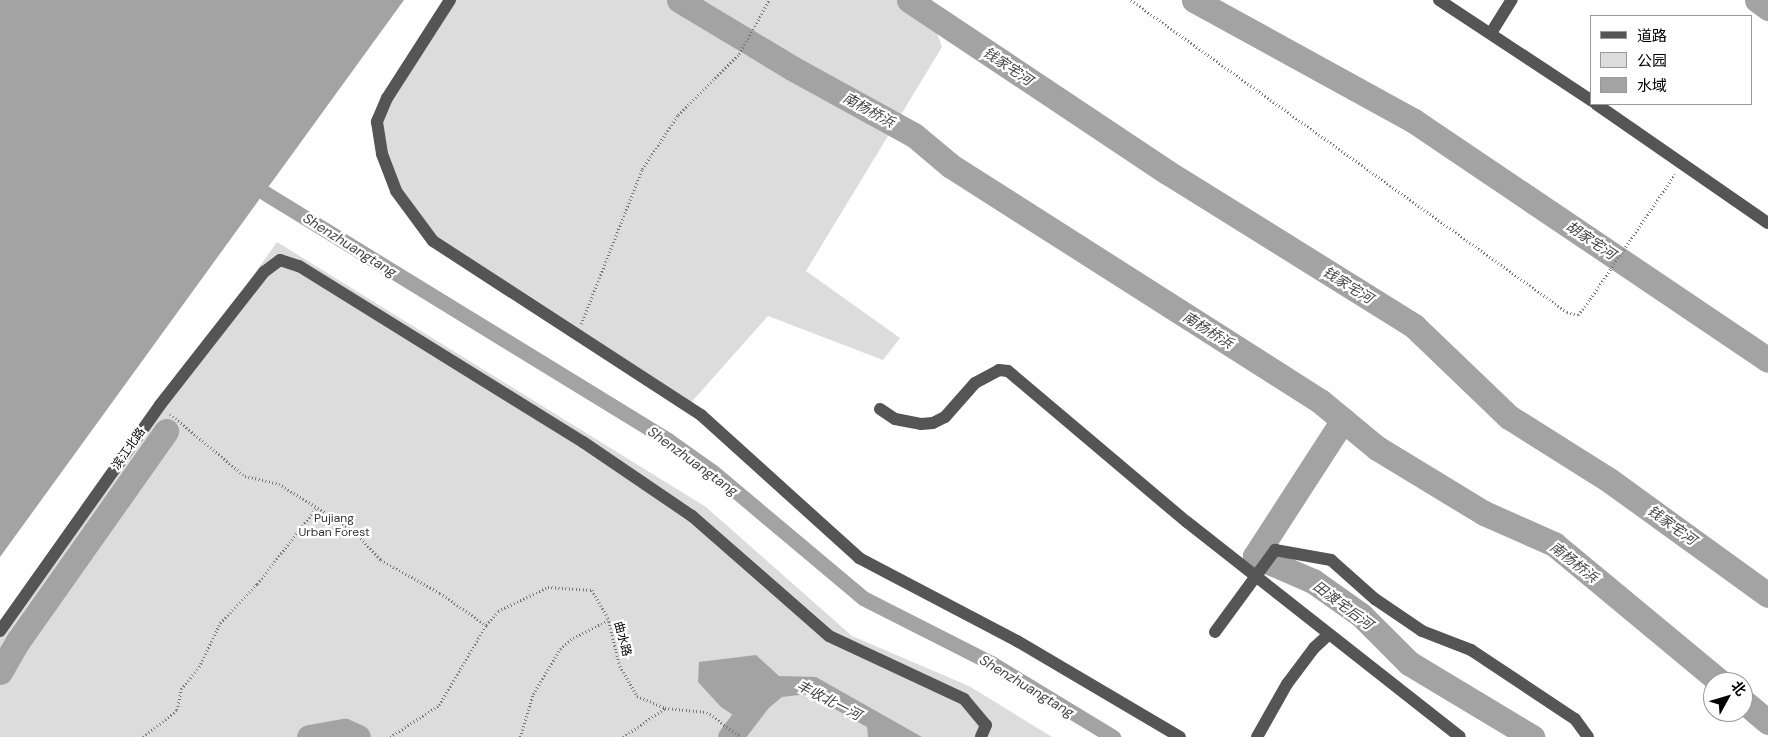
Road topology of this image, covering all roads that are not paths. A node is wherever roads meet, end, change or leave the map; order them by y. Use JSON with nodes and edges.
{"nodes":[{"id":1,"x":450,"y":0,"type":"edge"},
{"id":2,"x":1439,"y":0,"type":"edge"},
{"id":3,"x":1512,"y":0,"type":"edge"},
{"id":4,"x":1491,"y":33,"type":"junction"},
{"id":5,"x":1590,"y":100,"type":"edge"},
{"id":6,"x":1597,"y":105,"type":"edge"},
{"id":7,"x":1768,"y":223,"type":"edge"},
{"id":8,"x":880,"y":409,"type":"dead end"},
{"id":9,"x":1257,"y":574,"type":"junction"},
{"id":10,"x":0,"y":631,"type":"edge"},
{"id":11,"x":1215,"y":632,"type":"dead end"},
{"id":12,"x":1328,"y":635,"type":"junction"},
{"id":13,"x":981,"y":737,"type":"edge"},
{"id":14,"x":1180,"y":737,"type":"edge"},
{"id":15,"x":1257,"y":737,"type":"edge"},
{"id":16,"x":1460,"y":737,"type":"edge"},
{"id":17,"x":1588,"y":737,"type":"edge"}],
"edges":[{"from":1,"to":14,"type":"street"},
{"from":2,"to":4,"type":"street"},
{"from":3,"to":4,"type":"street"},
{"from":4,"to":5,"type":"street"},
{"from":6,"to":7,"type":"street"},
{"from":8,"to":9,"type":"street"},
{"from":9,"to":11,"type":"street"},
{"from":9,"to":12,"type":"street"},
{"from":9,"to":17,"type":"street"},
{"from":10,"to":13,"type":"street","name":"滨江北路"},
{"from":12,"to":15,"type":"street"},
{"from":12,"to":16,"type":"street"}]}
